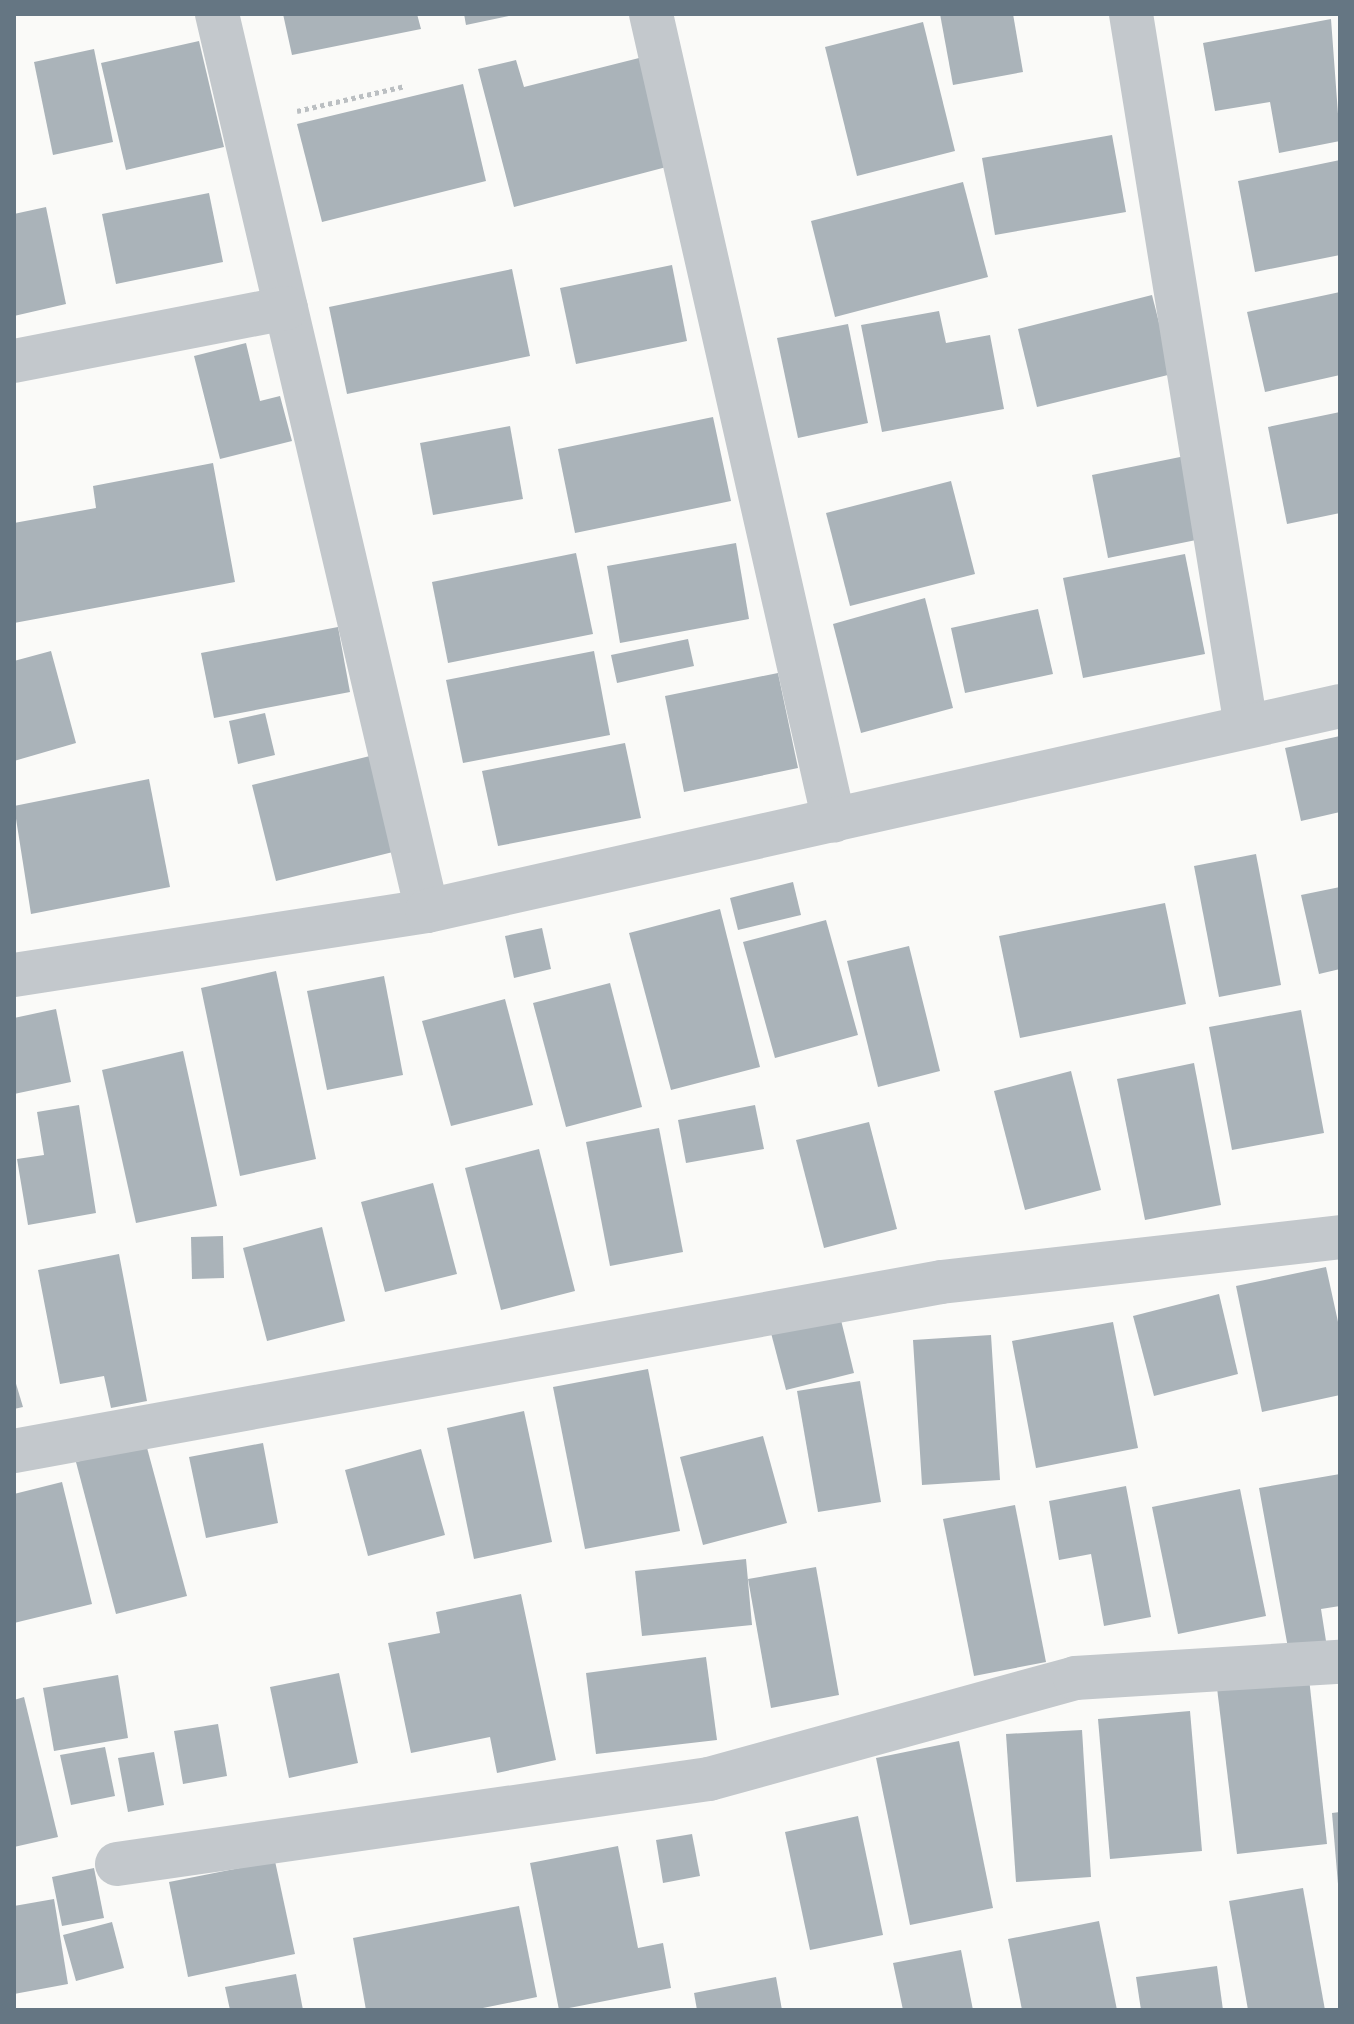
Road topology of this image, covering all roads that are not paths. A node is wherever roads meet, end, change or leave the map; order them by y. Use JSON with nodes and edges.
{"nodes":[{"id":1,"x":217,"y":14,"type":"edge"},
{"id":2,"x":651,"y":14,"type":"edge"},
{"id":3,"x":1131,"y":14,"type":"edge"},
{"id":4,"x":286,"y":308,"type":"junction"},
{"id":5,"x":14,"y":361,"type":"edge"},
{"id":6,"x":1340,"y":706,"type":"edge"},
{"id":7,"x":1246,"y":726,"type":"junction"},
{"id":8,"x":834,"y":821,"type":"junction"},
{"id":9,"x":427,"y":911,"type":"junction"},
{"id":10,"x":14,"y":975,"type":"edge"},
{"id":11,"x":1340,"y":1237,"type":"edge"},
{"id":12,"x":14,"y":1451,"type":"edge"},
{"id":13,"x":1340,"y":1662,"type":"edge"},
{"id":14,"x":117,"y":1864,"type":"dead end"}],
"edges":[{"from":1,"to":4,"type":"street"},
{"from":2,"to":8,"type":"street"},
{"from":3,"to":7,"type":"street"},
{"from":4,"to":5,"type":"street"},
{"from":4,"to":9,"type":"street"},
{"from":6,"to":7,"type":"street"},
{"from":7,"to":8,"type":"street"},
{"from":8,"to":9,"type":"street"},
{"from":9,"to":10,"type":"street"},
{"from":11,"to":12,"type":"street"},
{"from":13,"to":14,"type":"street"}]}
